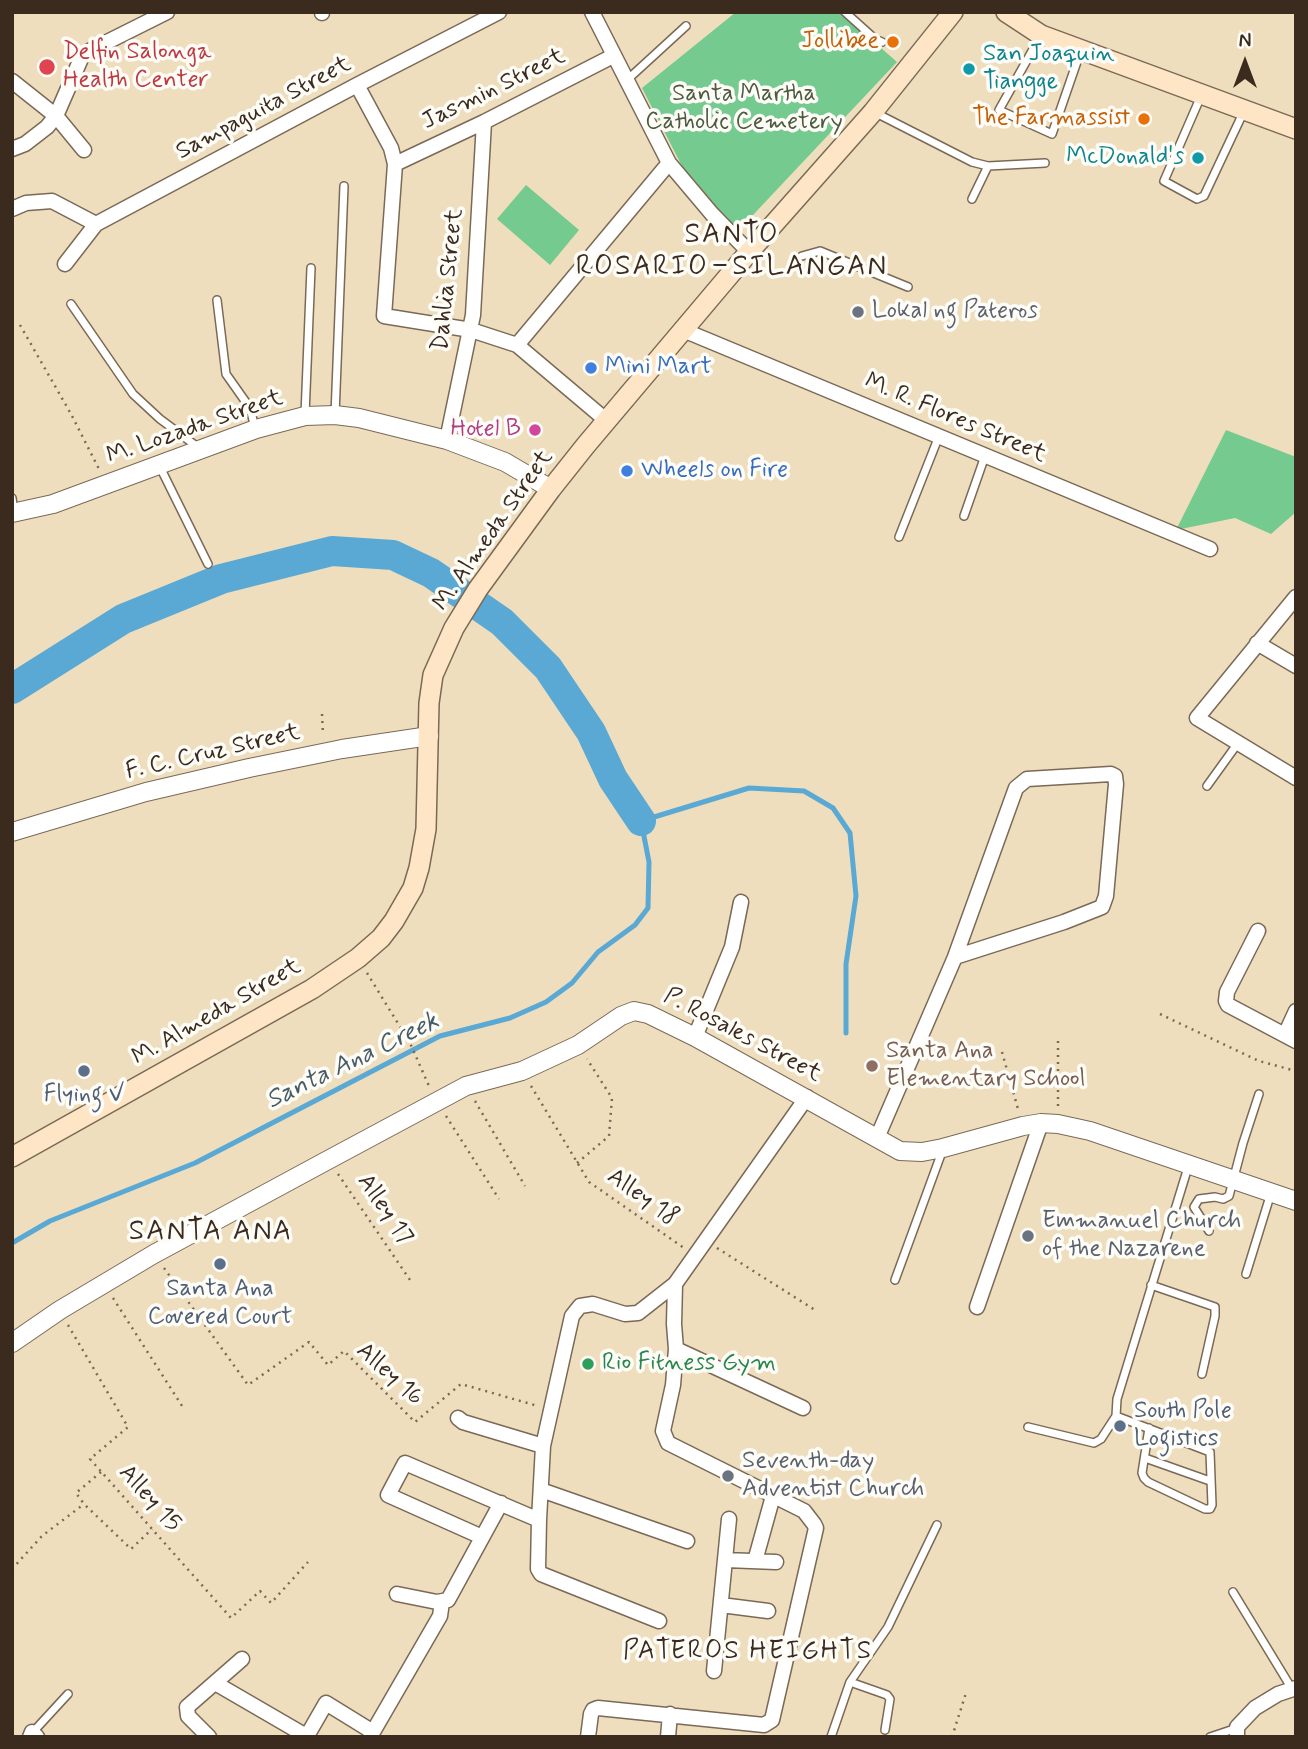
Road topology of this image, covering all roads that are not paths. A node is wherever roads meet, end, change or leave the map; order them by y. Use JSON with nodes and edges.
{"nodes":[{"id":1,"x":167,"y":12,"type":"edge"},
{"id":2,"x":499,"y":12,"type":"edge"},
{"id":3,"x":592,"y":12,"type":"edge"},
{"id":4,"x":845,"y":12,"type":"edge"},
{"id":5,"x":953,"y":12,"type":"edge"},
{"id":6,"x":1006,"y":12,"type":"edge"},
{"id":7,"x":1024,"y":22,"type":"junction"},
{"id":8,"x":686,"y":26,"type":"dead end"},
{"id":9,"x":1041,"y":35,"type":"junction"},
{"id":10,"x":882,"y":42,"type":"dead end"},
{"id":11,"x":1081,"y":50,"type":"junction"},
{"id":12,"x":613,"y":56,"type":"junction"},
{"id":13,"x":627,"y":80,"type":"junction"},
{"id":14,"x":12,"y":81,"type":"edge"},
{"id":15,"x":357,"y":85,"type":"junction"},
{"id":16,"x":1201,"y":95,"type":"junction"},
{"id":17,"x":1244,"y":110,"type":"junction"},
{"id":18,"x":873,"y":112,"type":"junction"},
{"id":19,"x":56,"y":116,"type":"junction"},
{"id":20,"x":1296,"y":119,"type":"edge"},
{"id":21,"x":484,"y":122,"type":"junction"},
{"id":22,"x":1296,"y":130,"type":"edge"},
{"id":23,"x":12,"y":149,"type":"edge"},
{"id":24,"x":84,"y":150,"type":"dead end"},
{"id":25,"x":669,"y":163,"type":"junction"},
{"id":26,"x":1045,"y":163,"type":"dead end"},
{"id":27,"x":395,"y":164,"type":"junction"},
{"id":28,"x":988,"y":166,"type":"junction"},
{"id":29,"x":344,"y":186,"type":"dead end"},
{"id":30,"x":972,"y":199,"type":"dead end"},
{"id":31,"x":12,"y":209,"type":"edge"},
{"id":32,"x":96,"y":224,"type":"junction"},
{"id":33,"x":749,"y":252,"type":"junction"},
{"id":34,"x":802,"y":256,"type":"dead end"},
{"id":35,"x":65,"y":264,"type":"dead end"},
{"id":36,"x":311,"y":268,"type":"dead end"},
{"id":37,"x":908,"y":287,"type":"dead end"},
{"id":38,"x":217,"y":300,"type":"dead end"},
{"id":39,"x":71,"y":304,"type":"dead end"},
{"id":40,"x":471,"y":330,"type":"junction"},
{"id":41,"x":683,"y":330,"type":"junction"},
{"id":42,"x":517,"y":345,"type":"junction"},
{"id":43,"x":335,"y":415,"type":"junction"},
{"id":44,"x":305,"y":416,"type":"junction"},
{"id":45,"x":607,"y":421,"type":"junction"},
{"id":46,"x":256,"y":429,"type":"junction"},
{"id":47,"x":939,"y":436,"type":"junction"},
{"id":48,"x":447,"y":440,"type":"junction"},
{"id":49,"x":200,"y":449,"type":"junction"},
{"id":50,"x":985,"y":456,"type":"junction"},
{"id":51,"x":159,"y":465,"type":"junction"},
{"id":52,"x":551,"y":489,"type":"junction"},
{"id":53,"x":13,"y":508,"type":"edge"},
{"id":54,"x":964,"y":516,"type":"dead end"},
{"id":55,"x":899,"y":537,"type":"dead end"},
{"id":56,"x":1210,"y":550,"type":"dead end"},
{"id":57,"x":208,"y":564,"type":"dead end"},
{"id":58,"x":1296,"y":597,"type":"edge"},
{"id":59,"x":1256,"y":643,"type":"junction"},
{"id":60,"x":1296,"y":666,"type":"edge"},
{"id":61,"x":429,"y":736,"type":"junction"},
{"id":62,"x":1238,"y":743,"type":"junction"},
{"id":63,"x":1296,"y":778,"type":"edge"},
{"id":64,"x":1207,"y":786,"type":"dead end"},
{"id":65,"x":12,"y":832,"type":"edge"},
{"id":66,"x":740,"y":902,"type":"dead end"},
{"id":67,"x":1258,"y":931,"type":"dead end"},
{"id":68,"x":955,"y":957,"type":"junction"},
{"id":69,"x":1296,"y":1011,"type":"edge"},
{"id":70,"x":695,"y":1037,"type":"junction"},
{"id":71,"x":1290,"y":1038,"type":"edge"},
{"id":72,"x":1259,"y":1094,"type":"dead end"},
{"id":73,"x":807,"y":1097,"type":"junction"},
{"id":74,"x":1040,"y":1124,"type":"junction"},
{"id":75,"x":877,"y":1138,"type":"junction"},
{"id":76,"x":943,"y":1148,"type":"junction"},
{"id":77,"x":12,"y":1157,"type":"edge"},
{"id":78,"x":1189,"y":1164,"type":"junction"},
{"id":79,"x":1234,"y":1179,"type":"junction"},
{"id":80,"x":1271,"y":1193,"type":"junction"},
{"id":81,"x":1296,"y":1201,"type":"edge"},
{"id":82,"x":1209,"y":1231,"type":"dead end"},
{"id":83,"x":1246,"y":1274,"type":"dead end"},
{"id":84,"x":895,"y":1280,"type":"dead end"},
{"id":85,"x":675,"y":1284,"type":"junction"},
{"id":86,"x":1151,"y":1284,"type":"junction"},
{"id":87,"x":977,"y":1307,"type":"dead end"},
{"id":88,"x":12,"y":1343,"type":"edge"},
{"id":89,"x":676,"y":1349,"type":"junction"},
{"id":90,"x":1202,"y":1374,"type":"dead end"},
{"id":91,"x":803,"y":1408,"type":"dead end"},
{"id":92,"x":1116,"y":1416,"type":"junction"},
{"id":93,"x":458,"y":1418,"type":"dead end"},
{"id":94,"x":1028,"y":1427,"type":"dead end"},
{"id":95,"x":1149,"y":1428,"type":"junction"},
{"id":96,"x":543,"y":1446,"type":"junction"},
{"id":97,"x":1145,"y":1458,"type":"junction"},
{"id":98,"x":1210,"y":1481,"type":"junction"},
{"id":99,"x":541,"y":1490,"type":"junction"},
{"id":100,"x":773,"y":1496,"type":"junction"},
{"id":101,"x":501,"y":1503,"type":"junction"},
{"id":102,"x":729,"y":1519,"type":"dead end"},
{"id":103,"x":539,"y":1520,"type":"junction"},
{"id":104,"x":937,"y":1525,"type":"dead end"},
{"id":105,"x":482,"y":1537,"type":"junction"},
{"id":106,"x":687,"y":1541,"type":"dead end"},
{"id":107,"x":726,"y":1560,"type":"junction"},
{"id":108,"x":755,"y":1561,"type":"junction"},
{"id":109,"x":776,"y":1562,"type":"dead end"},
{"id":110,"x":1233,"y":1592,"type":"dead end"},
{"id":111,"x":397,"y":1594,"type":"dead end"},
{"id":112,"x":442,"y":1602,"type":"junction"},
{"id":113,"x":721,"y":1605,"type":"junction"},
{"id":114,"x":768,"y":1611,"type":"dead end"},
{"id":115,"x":659,"y":1622,"type":"dead end"},
{"id":116,"x":242,"y":1659,"type":"dead end"},
{"id":117,"x":714,"y":1671,"type":"dead end"},
{"id":118,"x":850,"y":1682,"type":"junction"},
{"id":119,"x":215,"y":1683,"type":"junction"},
{"id":120,"x":1294,"y":1689,"type":"edge"},
{"id":121,"x":68,"y":1694,"type":"dead end"},
{"id":122,"x":670,"y":1714,"type":"junction"},
{"id":123,"x":770,"y":1729,"type":"edge"},
{"id":124,"x":885,"y":1730,"type":"dead end"},
{"id":125,"x":1237,"y":1732,"type":"edge"},
{"id":126,"x":371,"y":1734,"type":"edge"},
{"id":127,"x":33,"y":1735,"type":"edge"},
{"id":128,"x":307,"y":1736,"type":"edge"},
{"id":129,"x":209,"y":1737,"type":"edge"},
{"id":130,"x":588,"y":1737,"type":"edge"},
{"id":131,"x":668,"y":1737,"type":"edge"},
{"id":132,"x":831,"y":1737,"type":"edge"},
{"id":133,"x":1210,"y":1737,"type":"edge"}],
"edges":[{"from":1,"to":19,"type":"street"},
{"from":2,"to":15,"type":"street","name":"Sampaguita Street"},
{"from":3,"to":12,"type":"street"},
{"from":4,"to":10,"type":"lane"},
{"from":5,"to":18,"type":"main road","name":"M. Almeda Street"},
{"from":6,"to":7,"type":"main road"},
{"from":7,"to":9,"type":"main road"},
{"from":7,"to":20,"type":"main road"},
{"from":8,"to":13,"type":"lane"},
{"from":9,"to":11,"type":"main road"},
{"from":9,"to":11,"type":"lane"},
{"from":11,"to":16,"type":"main road"},
{"from":12,"to":13,"type":"street"},
{"from":12,"to":21,"type":"street","name":"Jasmin Street"},
{"from":13,"to":25,"type":"street"},
{"from":14,"to":19,"type":"street"},
{"from":15,"to":27,"type":"street"},
{"from":15,"to":32,"type":"street","name":"Sampaguita Street"},
{"from":16,"to":17,"type":"main road"},
{"from":16,"to":17,"type":"lane"},
{"from":17,"to":22,"type":"main road"},
{"from":18,"to":28,"type":"lane"},
{"from":18,"to":33,"type":"main road","name":"M. Almeda Street"},
{"from":19,"to":23,"type":"street"},
{"from":19,"to":24,"type":"street"},
{"from":21,"to":27,"type":"street","name":"Jasmin Street"},
{"from":21,"to":40,"type":"street","name":"Dahlia Street"},
{"from":25,"to":33,"type":"street"},
{"from":25,"to":42,"type":"street"},
{"from":26,"to":28,"type":"lane"},
{"from":27,"to":40,"type":"street"},
{"from":28,"to":30,"type":"lane"},
{"from":29,"to":43,"type":"lane"},
{"from":31,"to":32,"type":"street"},
{"from":32,"to":35,"type":"street","name":"Sampaguita Street"},
{"from":33,"to":41,"type":"main road","name":"M. Almeda Street"},
{"from":34,"to":37,"type":"lane"},
{"from":36,"to":44,"type":"lane"},
{"from":38,"to":46,"type":"lane"},
{"from":39,"to":49,"type":"lane"},
{"from":40,"to":42,"type":"street"},
{"from":40,"to":48,"type":"street","name":"Dahlia Street"},
{"from":41,"to":45,"type":"main road","name":"M. Almeda Street"},
{"from":41,"to":47,"type":"street","name":"M. R. Flores Street"},
{"from":42,"to":45,"type":"street"},
{"from":43,"to":44,"type":"street","name":"M. Lozada Street"},
{"from":43,"to":48,"type":"street","name":"M. Lozada Street"},
{"from":44,"to":46,"type":"street","name":"M. Lozada Street"},
{"from":45,"to":52,"type":"main road","name":"M. Almeda Street"},
{"from":46,"to":49,"type":"street","name":"M. Lozada Street"},
{"from":47,"to":50,"type":"street","name":"M. R. Flores Street"},
{"from":47,"to":55,"type":"lane"},
{"from":48,"to":52,"type":"street","name":"M. Lozada Street"},
{"from":49,"to":51,"type":"street","name":"M. Lozada Street"},
{"from":50,"to":54,"type":"lane"},
{"from":50,"to":56,"type":"street","name":"M. R. Flores Street"},
{"from":51,"to":53,"type":"street","name":"M. Lozada Street"},
{"from":51,"to":57,"type":"lane"},
{"from":52,"to":61,"type":"main road","name":"M. Almeda Street"},
{"from":58,"to":59,"type":"street"},
{"from":59,"to":60,"type":"street"},
{"from":59,"to":62,"type":"street"},
{"from":61,"to":65,"type":"street","name":"F. C. Cruz Street"},
{"from":61,"to":77,"type":"main road","name":"M. Almeda Street"},
{"from":62,"to":63,"type":"street"},
{"from":62,"to":64,"type":"lane"},
{"from":66,"to":70,"type":"street"},
{"from":67,"to":71,"type":"street"},
{"from":68,"to":68,"type":"street"},
{"from":68,"to":75,"type":"street"},
{"from":69,"to":71,"type":"street"},
{"from":70,"to":73,"type":"street","name":"P. Rosales Street"},
{"from":70,"to":88,"type":"street","name":"P. Rosales Street"},
{"from":72,"to":79,"type":"lane"},
{"from":73,"to":75,"type":"street","name":"P. Rosales Street"},
{"from":73,"to":85,"type":"street"},
{"from":74,"to":76,"type":"street","name":"P. Rosales Street"},
{"from":74,"to":78,"type":"street","name":"P. Rosales Street"},
{"from":74,"to":87,"type":"street"},
{"from":75,"to":76,"type":"street","name":"P. Rosales Street"},
{"from":76,"to":84,"type":"lane"},
{"from":78,"to":79,"type":"street","name":"P. Rosales Street"},
{"from":78,"to":86,"type":"lane"},
{"from":79,"to":80,"type":"street","name":"P. Rosales Street"},
{"from":79,"to":82,"type":"lane"},
{"from":80,"to":81,"type":"street","name":"P. Rosales Street"},
{"from":80,"to":83,"type":"lane"},
{"from":85,"to":89,"type":"street"},
{"from":85,"to":96,"type":"street"},
{"from":86,"to":90,"type":"lane"},
{"from":86,"to":92,"type":"lane"},
{"from":89,"to":91,"type":"street"},
{"from":89,"to":100,"type":"street"},
{"from":92,"to":94,"type":"lane"},
{"from":92,"to":95,"type":"lane"},
{"from":93,"to":96,"type":"street"},
{"from":95,"to":97,"type":"lane"},
{"from":95,"to":98,"type":"lane"},
{"from":96,"to":99,"type":"street"},
{"from":97,"to":98,"type":"lane"},
{"from":97,"to":98,"type":"lane"},
{"from":99,"to":103,"type":"street"},
{"from":99,"to":106,"type":"street"},
{"from":100,"to":108,"type":"street"},
{"from":100,"to":123,"type":"street"},
{"from":101,"to":103,"type":"street"},
{"from":101,"to":105,"type":"street"},
{"from":101,"to":105,"type":"street"},
{"from":102,"to":107,"type":"street"},
{"from":103,"to":115,"type":"street"},
{"from":104,"to":118,"type":"lane"},
{"from":105,"to":112,"type":"street"},
{"from":107,"to":108,"type":"street"},
{"from":107,"to":113,"type":"street"},
{"from":108,"to":109,"type":"street"},
{"from":110,"to":120,"type":"lane"},
{"from":111,"to":112,"type":"street"},
{"from":112,"to":126,"type":"street"},
{"from":113,"to":114,"type":"street"},
{"from":113,"to":117,"type":"street"},
{"from":116,"to":119,"type":"street"},
{"from":118,"to":124,"type":"lane"},
{"from":118,"to":132,"type":"lane"},
{"from":119,"to":128,"type":"street"},
{"from":119,"to":129,"type":"street"},
{"from":120,"to":125,"type":"street"},
{"from":121,"to":127,"type":"lane"},
{"from":122,"to":123,"type":"street"},
{"from":122,"to":130,"type":"street"},
{"from":122,"to":131,"type":"street"},
{"from":125,"to":133,"type":"lane"},
{"from":126,"to":128,"type":"street"}]}
